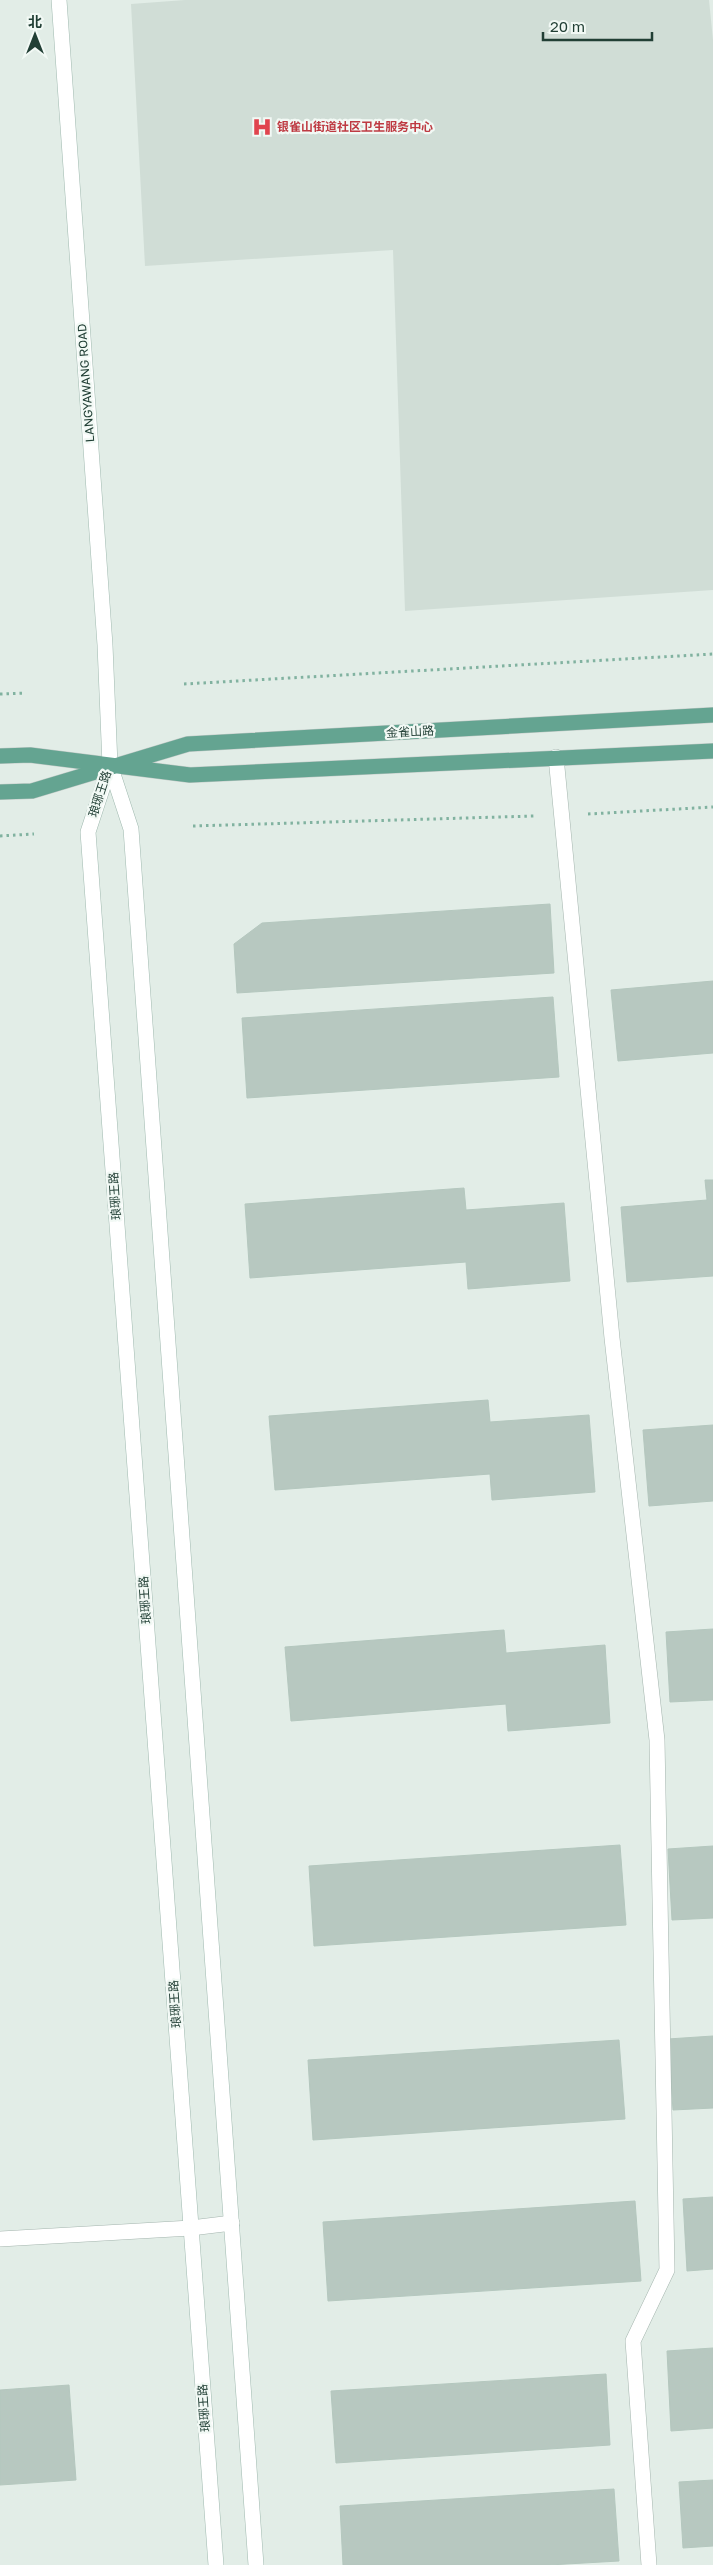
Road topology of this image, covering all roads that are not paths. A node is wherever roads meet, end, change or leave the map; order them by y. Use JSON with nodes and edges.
{"nodes":[{"id":1,"x":59,"y":0,"type":"edge"},
{"id":2,"x":713,"y":715,"type":"edge"},
{"id":3,"x":713,"y":751,"type":"edge"},
{"id":4,"x":0,"y":756,"type":"edge"},
{"id":5,"x":556,"y":757,"type":"junction"},
{"id":6,"x":110,"y":766,"type":"junction"},
{"id":7,"x":0,"y":792,"type":"edge"},
{"id":8,"x":232,"y":2223,"type":"junction"},
{"id":9,"x":191,"y":2228,"type":"junction"},
{"id":10,"x":0,"y":2239,"type":"edge"},
{"id":11,"x":216,"y":2565,"type":"edge"},
{"id":12,"x":256,"y":2565,"type":"edge"},
{"id":13,"x":650,"y":2565,"type":"edge"}],
"edges":[{"from":1,"to":6,"type":"main road","name":"LANGYAWANG ROAD"},
{"from":2,"to":6,"type":"main road","name":"金雀山路"},
{"from":3,"to":5,"type":"main road","name":"金雀山路"},
{"from":4,"to":6,"type":"main road","name":"金雀山路"},
{"from":5,"to":6,"type":"main road","name":"金雀山路"},
{"from":5,"to":13,"type":"main road"},
{"from":6,"to":7,"type":"main road","name":"金雀山路"},
{"from":6,"to":8,"type":"main road","name":"琅琊王路"},
{"from":6,"to":9,"type":"main road","name":"琅琊王路"},
{"from":8,"to":9,"type":"main road"},
{"from":8,"to":12,"type":"main road","name":"琅琊王路"},
{"from":9,"to":10,"type":"main road"},
{"from":9,"to":11,"type":"main road","name":"琅琊王路"}]}
